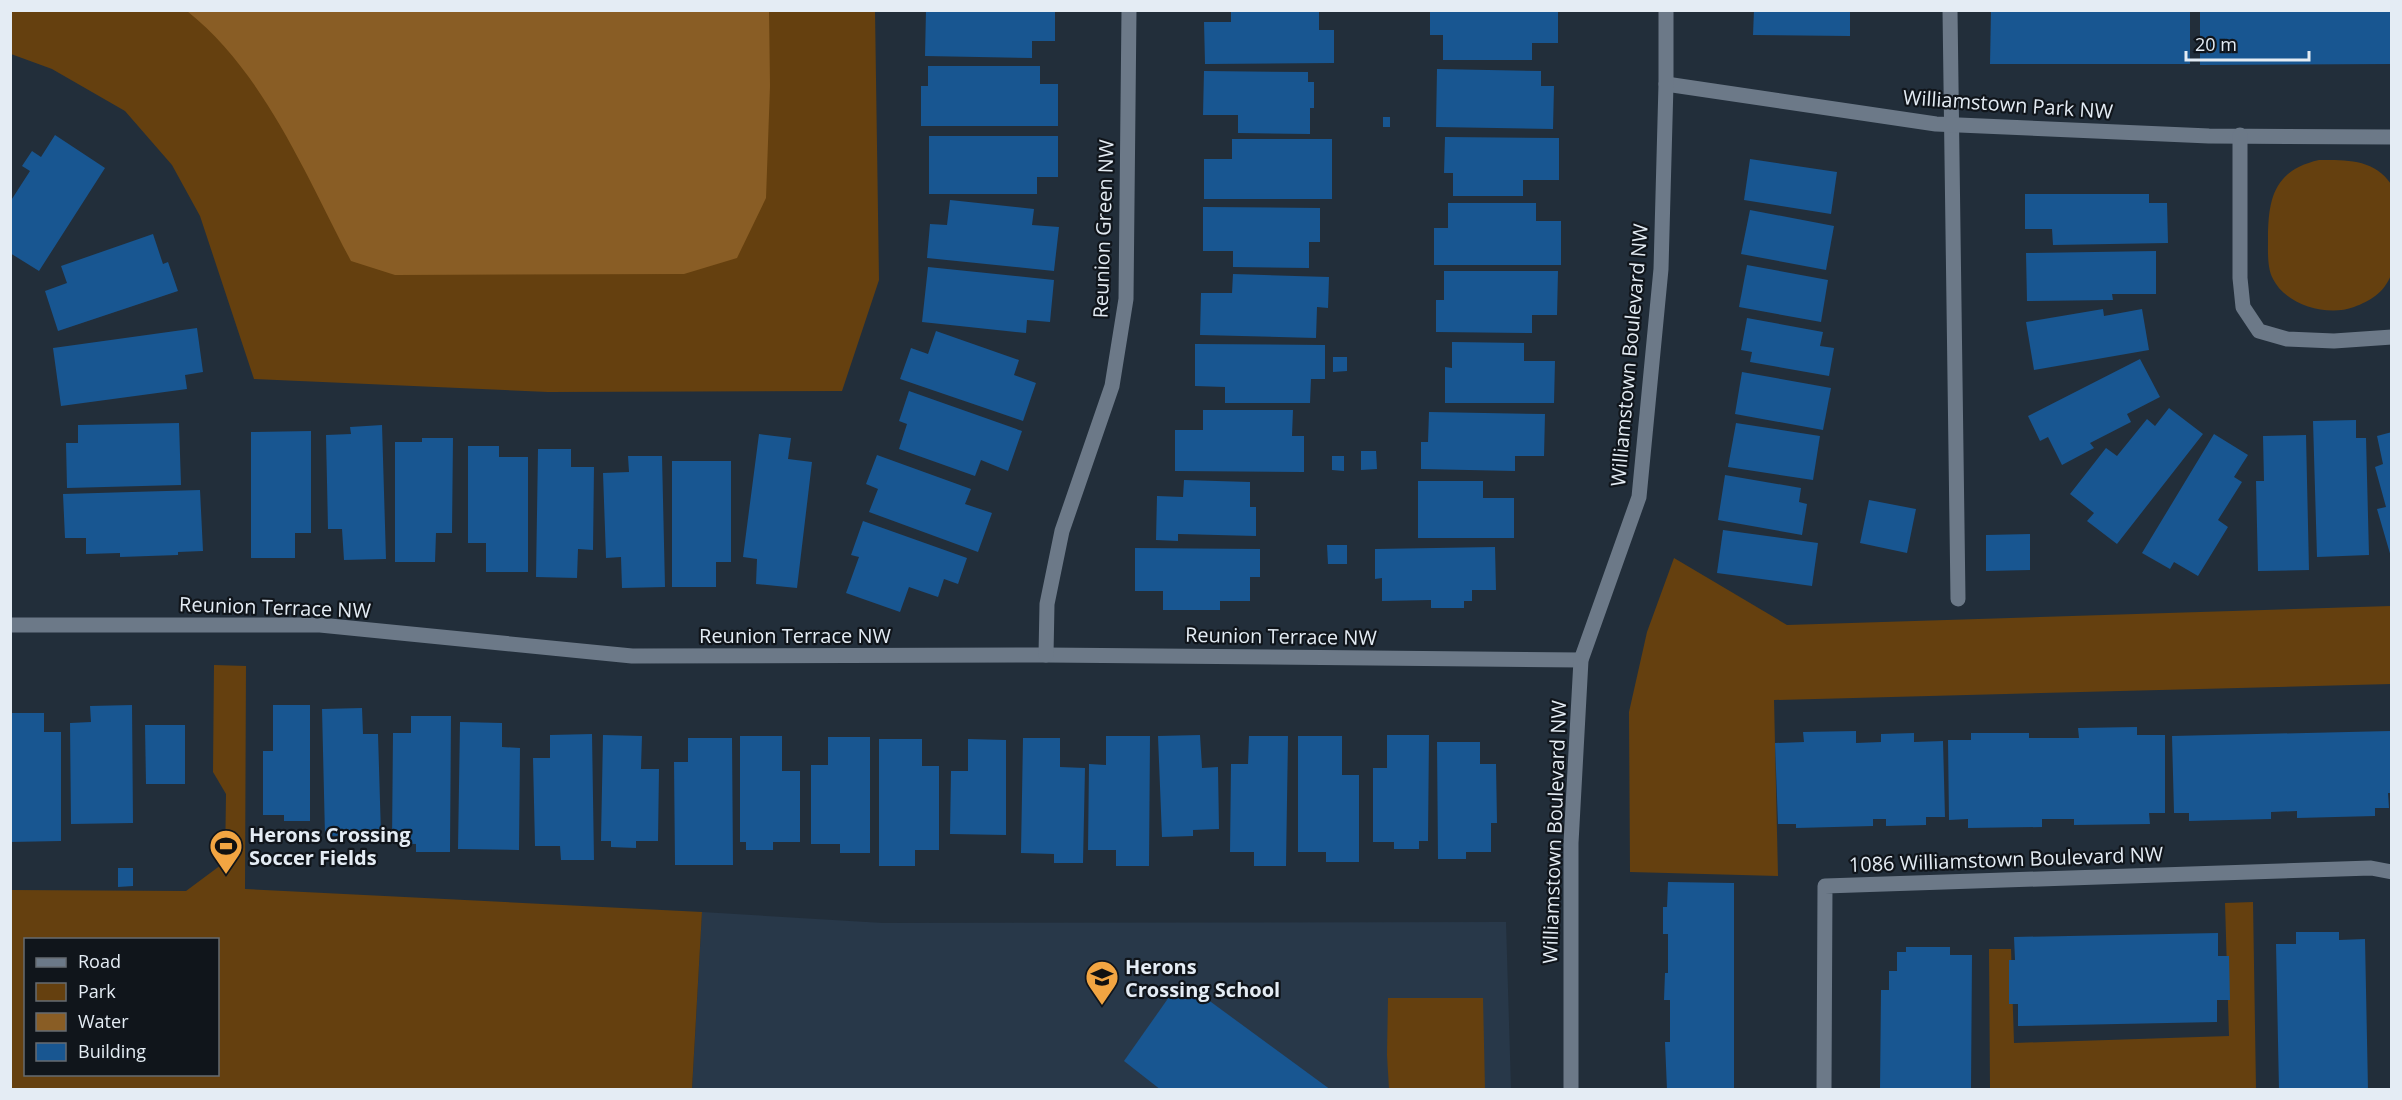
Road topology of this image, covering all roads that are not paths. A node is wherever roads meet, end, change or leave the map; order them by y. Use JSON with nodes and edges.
{"nodes":[{"id":1,"x":1129,"y":10,"type":"edge"},
{"id":2,"x":1666,"y":10,"type":"edge"},
{"id":3,"x":1950,"y":10,"type":"edge"},
{"id":4,"x":1666,"y":84,"type":"junction"},
{"id":5,"x":1951,"y":124,"type":"junction"},
{"id":6,"x":2241,"y":135,"type":"junction"},
{"id":7,"x":2391,"y":137,"type":"edge"},
{"id":8,"x":2391,"y":337,"type":"edge"},
{"id":9,"x":1958,"y":599,"type":"dead end"},
{"id":10,"x":10,"y":625,"type":"edge"},
{"id":11,"x":1046,"y":655,"type":"junction"},
{"id":12,"x":1581,"y":660,"type":"junction"},
{"id":13,"x":2391,"y":872,"type":"edge"},
{"id":14,"x":1571,"y":1089,"type":"edge"},
{"id":15,"x":1824,"y":1089,"type":"edge"}],
"edges":[{"from":1,"to":11,"type":"street","name":"Reunion Green NW"},
{"from":2,"to":4,"type":"street","name":"Williamstown Boulevard NW"},
{"from":3,"to":5,"type":"street"},
{"from":4,"to":5,"type":"street","name":"Williamstown Park NW"},
{"from":4,"to":12,"type":"street","name":"Williamstown Boulevard NW"},
{"from":5,"to":6,"type":"street","name":"Williamstown Park NW"},
{"from":5,"to":9,"type":"street"},
{"from":6,"to":7,"type":"street","name":"Williamstown Park NW"},
{"from":6,"to":8,"type":"street"},
{"from":10,"to":11,"type":"street","name":"Reunion Terrace NW"},
{"from":11,"to":12,"type":"street","name":"Reunion Terrace NW"},
{"from":12,"to":14,"type":"street","name":"Williamstown Boulevard NW"},
{"from":13,"to":15,"type":"street","name":"1086 Williamstown Boulevard NW"}]}
